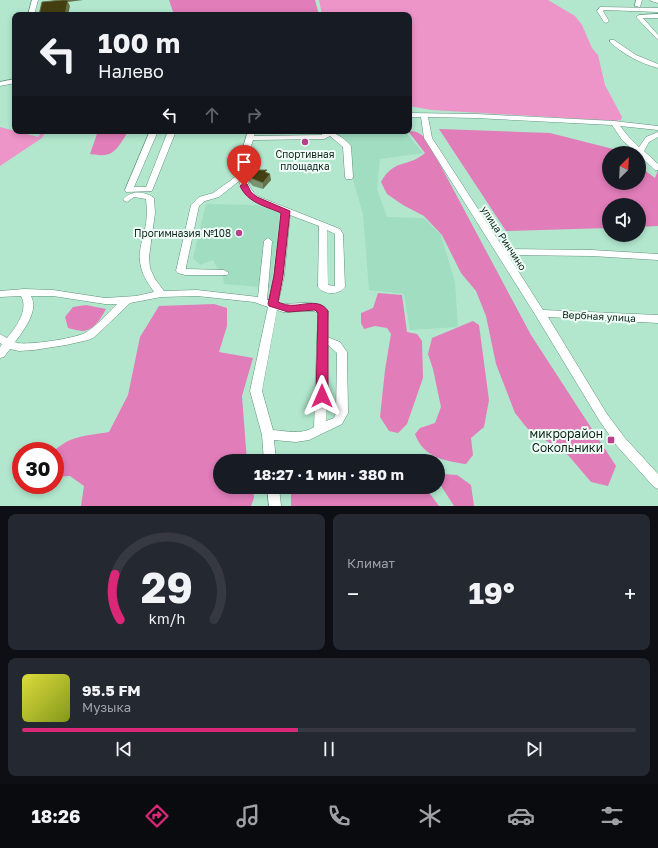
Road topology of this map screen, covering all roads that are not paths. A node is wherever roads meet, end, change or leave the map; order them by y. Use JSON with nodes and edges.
{"nodes":[{"id":1,"x":35,"y":0,"type":"edge"},
{"id":2,"x":639,"y":0,"type":"edge"},
{"id":3,"x":653,"y":0,"type":"edge"},
{"id":4,"x":658,"y":2,"type":"edge"},
{"id":5,"x":638,"y":6,"type":"dead end"},
{"id":6,"x":658,"y":10,"type":"edge"},
{"id":7,"x":32,"y":12,"type":"edge"},
{"id":8,"x":658,"y":16,"type":"edge"},
{"id":9,"x":606,"y":21,"type":"dead end"},
{"id":10,"x":658,"y":38,"type":"edge"},
{"id":11,"x":612,"y":41,"type":"dead end"},
{"id":12,"x":658,"y":66,"type":"edge"},
{"id":13,"x":12,"y":82,"type":"edge"},
{"id":14,"x":0,"y":84,"type":"edge"},
{"id":15,"x":412,"y":115,"type":"edge"},
{"id":16,"x":424,"y":115,"type":"junction"},
{"id":17,"x":614,"y":123,"type":"junction"},
{"id":18,"x":658,"y":124,"type":"edge"},
{"id":19,"x":641,"y":125,"type":"junction"},
{"id":20,"x":658,"y":128,"type":"edge"},
{"id":21,"x":153,"y":134,"type":"edge"},
{"id":22,"x":171,"y":134,"type":"edge"},
{"id":23,"x":326,"y":134,"type":"edge"},
{"id":24,"x":332,"y":134,"type":"edge"},
{"id":25,"x":658,"y":134,"type":"edge"},
{"id":26,"x":251,"y":135,"type":"edge"},
{"id":27,"x":634,"y":146,"type":"edge"},
{"id":28,"x":642,"y":146,"type":"edge"},
{"id":29,"x":646,"y":157,"type":"edge"},
{"id":30,"x":658,"y":168,"type":"edge"},
{"id":31,"x":242,"y":175,"type":"junction"},
{"id":32,"x":349,"y":177,"type":"dead end"},
{"id":33,"x":223,"y":188,"type":"junction"},
{"id":34,"x":245,"y":188,"type":"junction"},
{"id":35,"x":127,"y":200,"type":"dead end"},
{"id":36,"x":286,"y":211,"type":"junction"},
{"id":37,"x":323,"y":225,"type":"junction"},
{"id":38,"x":268,"y":240,"type":"dead end"},
{"id":39,"x":500,"y":252,"type":"junction"},
{"id":40,"x":658,"y":257,"type":"edge"},
{"id":41,"x":224,"y":273,"type":"dead end"},
{"id":42,"x":24,"y":292,"type":"junction"},
{"id":43,"x":0,"y":294,"type":"edge"},
{"id":44,"x":161,"y":294,"type":"junction"},
{"id":45,"x":128,"y":299,"type":"junction"},
{"id":46,"x":268,"y":303,"type":"junction"},
{"id":47,"x":540,"y":313,"type":"junction"},
{"id":48,"x":658,"y":320,"type":"edge"},
{"id":49,"x":323,"y":340,"type":"junction"},
{"id":50,"x":4,"y":341,"type":"edge"},
{"id":51,"x":0,"y":354,"type":"edge"},
{"id":52,"x":320,"y":429,"type":"junction"},
{"id":53,"x":268,"y":435,"type":"junction"},
{"id":54,"x":269,"y":454,"type":"edge"},
{"id":55,"x":658,"y":483,"type":"edge"},
{"id":56,"x":274,"y":494,"type":"edge"},
{"id":57,"x":275,"y":506,"type":"edge"}],
"edges":[{"from":1,"to":7,"type":"street"},
{"from":2,"to":5,"type":"street"},
{"from":3,"to":4,"type":"street"},
{"from":6,"to":9,"type":"street"},
{"from":8,"to":10,"type":"street"},
{"from":11,"to":12,"type":"street"},
{"from":13,"to":14,"type":"street"},
{"from":15,"to":16,"type":"street"},
{"from":16,"to":17,"type":"street"},
{"from":16,"to":39,"type":"street","name":"улица Ринчино"},
{"from":17,"to":19,"type":"street"},
{"from":17,"to":27,"type":"street"},
{"from":18,"to":19,"type":"street"},
{"from":19,"to":20,"type":"street"},
{"from":21,"to":22,"type":"street"},
{"from":23,"to":26,"type":"street"},
{"from":24,"to":32,"type":"street"},
{"from":25,"to":28,"type":"street"},
{"from":26,"to":31,"type":"street"},
{"from":29,"to":30,"type":"street"},
{"from":31,"to":33,"type":"street"},
{"from":31,"to":34,"type":"street"},
{"from":33,"to":34,"type":"street"},
{"from":33,"to":41,"type":"street"},
{"from":34,"to":36,"type":"street"},
{"from":35,"to":44,"type":"street"},
{"from":36,"to":37,"type":"street"},
{"from":36,"to":46,"type":"street"},
{"from":37,"to":37,"type":"street"},
{"from":38,"to":46,"type":"street"},
{"from":39,"to":40,"type":"street"},
{"from":39,"to":47,"type":"street","name":"улица Ринчино"},
{"from":42,"to":43,"type":"street"},
{"from":42,"to":45,"type":"street"},
{"from":42,"to":50,"type":"street"},
{"from":44,"to":45,"type":"street"},
{"from":44,"to":46,"type":"street"},
{"from":45,"to":50,"type":"street"},
{"from":46,"to":49,"type":"street"},
{"from":46,"to":53,"type":"street"},
{"from":47,"to":48,"type":"street","name":"Вербная улица"},
{"from":47,"to":55,"type":"street","name":"улица Ринчино"},
{"from":49,"to":52,"type":"street"},
{"from":49,"to":52,"type":"street"},
{"from":50,"to":51,"type":"street"},
{"from":52,"to":53,"type":"street"},
{"from":53,"to":54,"type":"street"},
{"from":56,"to":57,"type":"street"}]}
